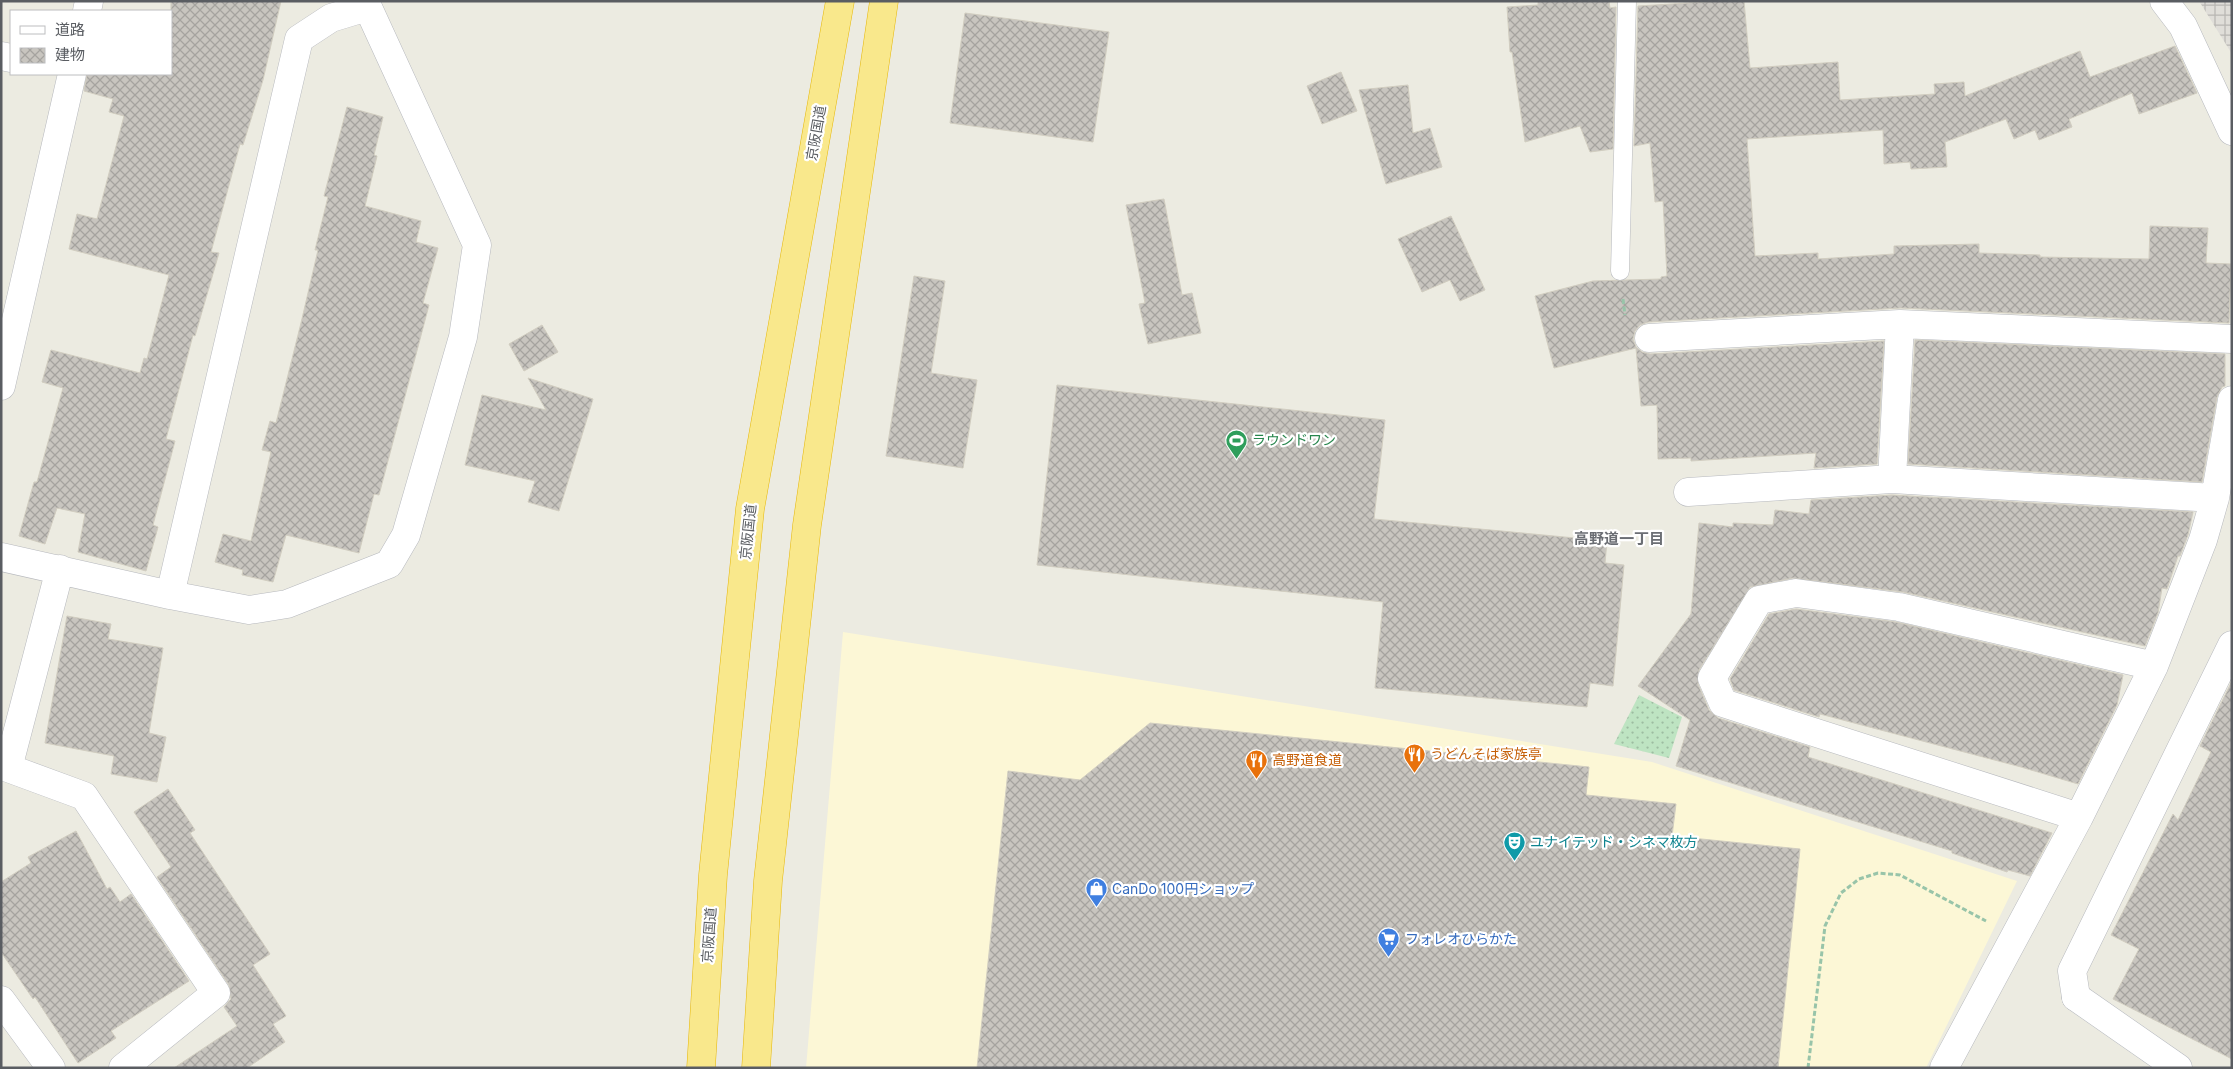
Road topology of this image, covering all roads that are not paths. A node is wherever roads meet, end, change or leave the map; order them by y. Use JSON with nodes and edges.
{"nodes":[{"id":1,"x":840,"y":1,"type":"edge"},
{"id":2,"x":884,"y":1,"type":"edge"},
{"id":3,"x":1627,"y":1,"type":"edge"},
{"id":4,"x":2164,"y":1,"type":"edge"},
{"id":5,"x":366,"y":4,"type":"edge"},
{"id":6,"x":72,"y":75,"type":"edge"},
{"id":7,"x":2232,"y":131,"type":"edge"},
{"id":8,"x":1620,"y":271,"type":"dead end"},
{"id":9,"x":1900,"y":324,"type":"junction"},
{"id":10,"x":1649,"y":338,"type":"dead end"},
{"id":11,"x":2232,"y":339,"type":"edge"},
{"id":12,"x":1,"y":386,"type":"edge"},
{"id":13,"x":2232,"y":400,"type":"edge"},
{"id":14,"x":1892,"y":479,"type":"junction"},
{"id":15,"x":1688,"y":492,"type":"dead end"},
{"id":16,"x":2216,"y":498,"type":"junction"},
{"id":17,"x":1,"y":557,"type":"edge"},
{"id":18,"x":60,"y":569,"type":"junction"},
{"id":19,"x":170,"y":595,"type":"junction"},
{"id":20,"x":2232,"y":645,"type":"edge"},
{"id":21,"x":2154,"y":666,"type":"junction"},
{"id":22,"x":2079,"y":817,"type":"junction"},
{"id":23,"x":1,"y":1000,"type":"edge"},
{"id":24,"x":51,"y":1068,"type":"edge"},
{"id":25,"x":123,"y":1068,"type":"edge"},
{"id":26,"x":701,"y":1068,"type":"edge"},
{"id":27,"x":756,"y":1068,"type":"edge"},
{"id":28,"x":1944,"y":1068,"type":"edge"},
{"id":29,"x":2178,"y":1068,"type":"edge"}],
"edges":[{"from":1,"to":26,"type":"highway","name":"京阪国道"},
{"from":2,"to":27,"type":"highway"},
{"from":3,"to":8,"type":"lane"},
{"from":4,"to":7,"type":"street"},
{"from":5,"to":19,"type":"street"},
{"from":5,"to":19,"type":"street"},
{"from":6,"to":12,"type":"street"},
{"from":9,"to":10,"type":"street"},
{"from":9,"to":11,"type":"street"},
{"from":9,"to":14,"type":"street"},
{"from":13,"to":16,"type":"street"},
{"from":14,"to":15,"type":"street"},
{"from":14,"to":16,"type":"street"},
{"from":16,"to":21,"type":"street"},
{"from":17,"to":18,"type":"street"},
{"from":18,"to":19,"type":"street"},
{"from":18,"to":25,"type":"street"},
{"from":20,"to":29,"type":"street"},
{"from":21,"to":22,"type":"street"},
{"from":21,"to":22,"type":"street"},
{"from":22,"to":28,"type":"street"},
{"from":23,"to":24,"type":"street"}]}
